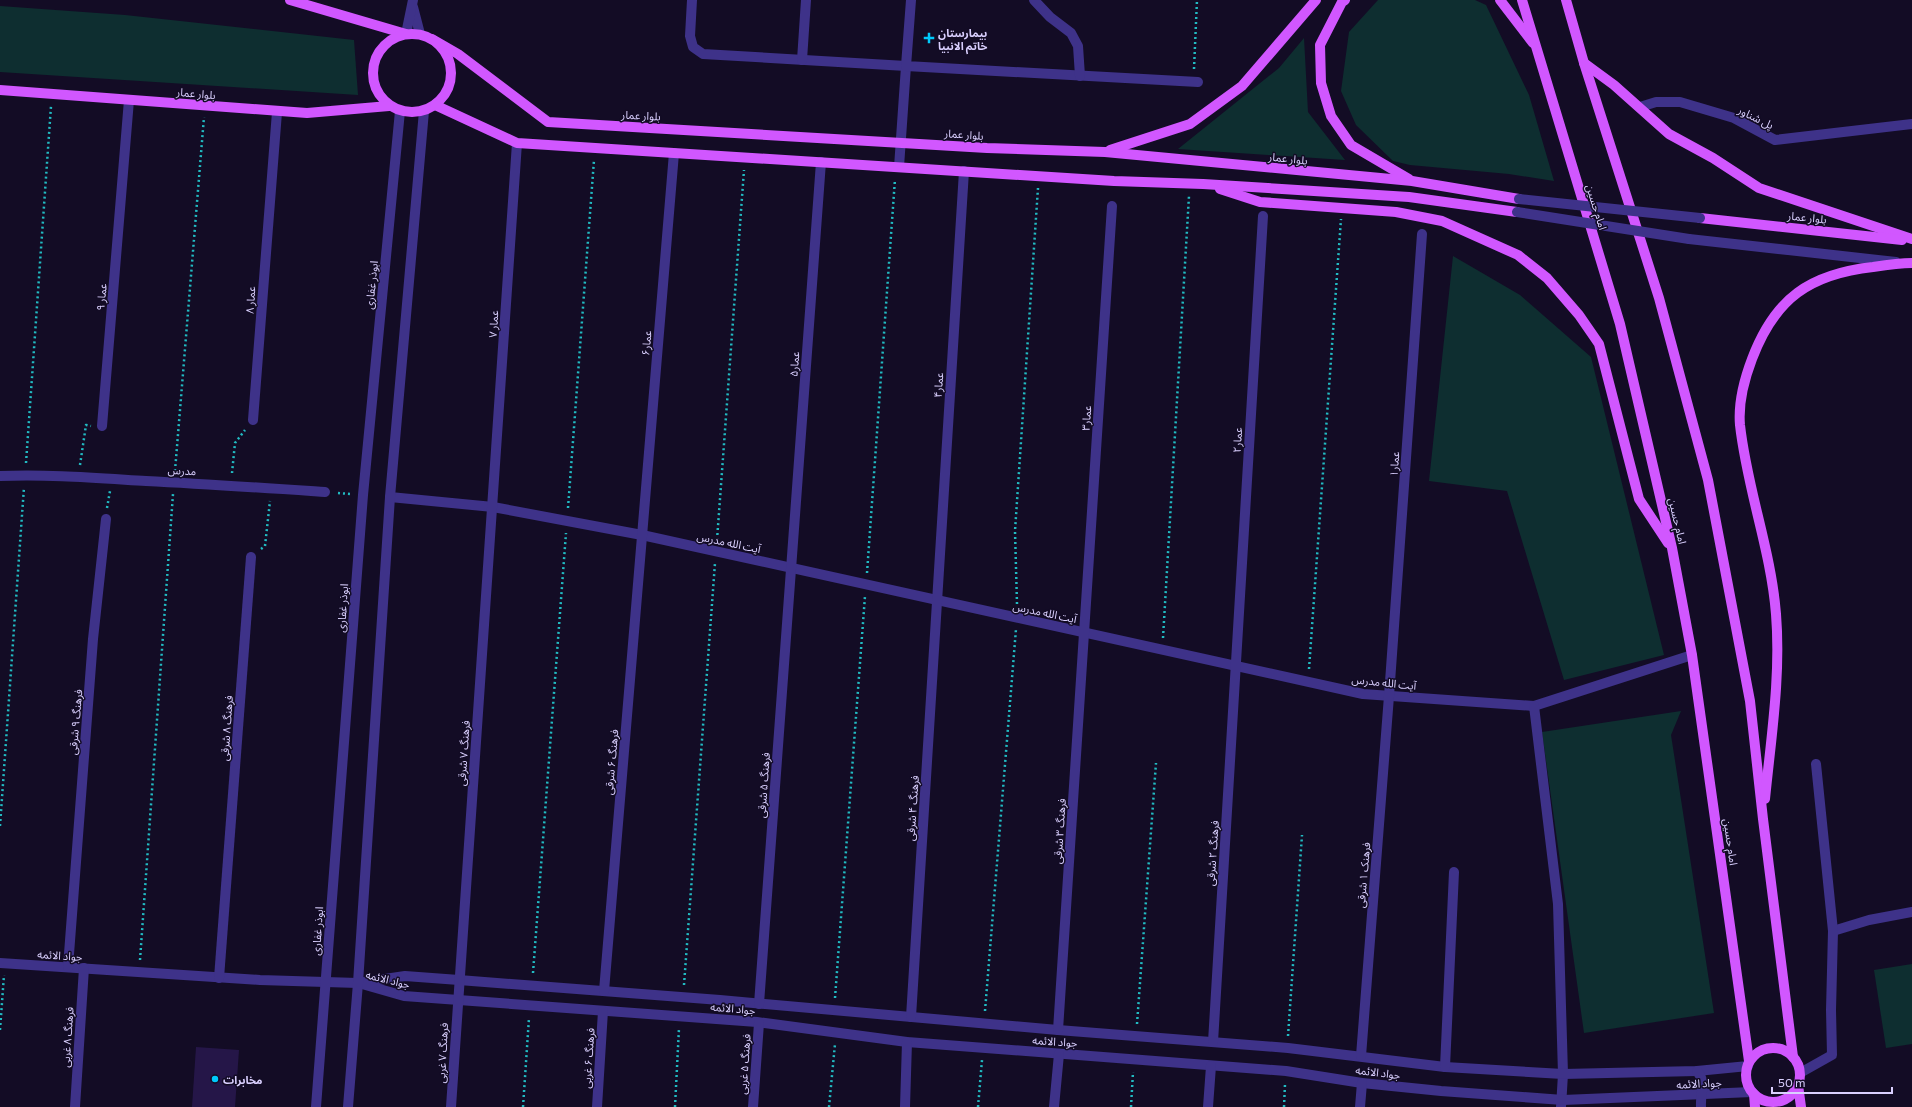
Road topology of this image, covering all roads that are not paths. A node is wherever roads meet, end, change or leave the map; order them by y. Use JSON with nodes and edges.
{"nodes":[{"id":1,"x":290,"y":0,"type":"edge"},
{"id":2,"x":692,"y":0,"type":"edge"},
{"id":3,"x":806,"y":0,"type":"edge"},
{"id":4,"x":911,"y":0,"type":"edge"},
{"id":5,"x":1034,"y":0,"type":"edge"},
{"id":6,"x":1316,"y":0,"type":"edge"},
{"id":7,"x":1345,"y":0,"type":"edge"},
{"id":8,"x":1500,"y":0,"type":"edge"},
{"id":9,"x":1522,"y":0,"type":"edge"},
{"id":10,"x":1566,"y":0,"type":"edge"},
{"id":11,"x":413,"y":3,"type":"edge"},
{"id":12,"x":406,"y":34,"type":"junction"},
{"id":13,"x":420,"y":34,"type":"junction"},
{"id":14,"x":432,"y":39,"type":"junction"},
{"id":15,"x":1537,"y":49,"type":"junction"},
{"id":16,"x":802,"y":60,"type":"junction"},
{"id":17,"x":1584,"y":63,"type":"junction"},
{"id":18,"x":906,"y":66,"type":"junction"},
{"id":19,"x":1080,"y":76,"type":"junction"},
{"id":20,"x":1196,"y":82,"type":"road end"},
{"id":21,"x":0,"y":90,"type":"edge"},
{"id":22,"x":129,"y":100,"type":"junction"},
{"id":23,"x":435,"y":105,"type":"junction"},
{"id":24,"x":389,"y":106,"type":"junction"},
{"id":25,"x":1640,"y":107,"type":"junction"},
{"id":26,"x":424,"y":110,"type":"junction"},
{"id":27,"x":400,"y":111,"type":"junction"},
{"id":28,"x":277,"y":112,"type":"junction"},
{"id":29,"x":1912,"y":124,"type":"edge"},
{"id":30,"x":901,"y":142,"type":"junction"},
{"id":31,"x":517,"y":143,"type":"junction"},
{"id":32,"x":1105,"y":152,"type":"junction"},
{"id":33,"x":674,"y":153,"type":"junction"},
{"id":34,"x":821,"y":162,"type":"junction"},
{"id":35,"x":900,"y":167,"type":"junction"},
{"id":36,"x":964,"y":171,"type":"junction"},
{"id":37,"x":1412,"y":181,"type":"junction"},
{"id":38,"x":1203,"y":184,"type":"junction"},
{"id":39,"x":1520,"y":198,"type":"joint"},
{"id":40,"x":1112,"y":206,"type":"dead end"},
{"id":41,"x":1517,"y":212,"type":"joint"},
{"id":42,"x":1263,"y":216,"type":"dead end"},
{"id":43,"x":1700,"y":218,"type":"joint"},
{"id":44,"x":1422,"y":234,"type":"dead end"},
{"id":45,"x":1912,"y":240,"type":"edge"},
{"id":46,"x":1908,"y":263,"type":"edge"},
{"id":47,"x":253,"y":420,"type":"road end"},
{"id":48,"x":102,"y":426,"type":"road end"},
{"id":49,"x":0,"y":476,"type":"edge"},
{"id":50,"x":325,"y":492,"type":"road end"},
{"id":51,"x":390,"y":497,"type":"junction"},
{"id":52,"x":494,"y":507,"type":"junction"},
{"id":53,"x":106,"y":519,"type":"road end"},
{"id":54,"x":642,"y":535,"type":"junction"},
{"id":55,"x":1672,"y":548,"type":"junction"},
{"id":56,"x":251,"y":557,"type":"road end"},
{"id":57,"x":791,"y":568,"type":"junction"},
{"id":58,"x":937,"y":600,"type":"junction"},
{"id":59,"x":1084,"y":633,"type":"junction"},
{"id":60,"x":1692,"y":655,"type":"junction"},
{"id":61,"x":1236,"y":666,"type":"junction"},
{"id":62,"x":1389,"y":696,"type":"junction"},
{"id":63,"x":1534,"y":706,"type":"junction"},
{"id":64,"x":1816,"y":764,"type":"dead end"},
{"id":65,"x":1762,"y":819,"type":"junction"},
{"id":66,"x":1454,"y":872,"type":"dead end"},
{"id":67,"x":1912,"y":912,"type":"edge"},
{"id":68,"x":1833,"y":931,"type":"junction"},
{"id":69,"x":2,"y":963,"type":"edge"},
{"id":70,"x":68,"y":967,"type":"junction"},
{"id":71,"x":84,"y":968,"type":"junction"},
{"id":72,"x":219,"y":978,"type":"junction"},
{"id":73,"x":459,"y":980,"type":"junction"},
{"id":74,"x":325,"y":982,"type":"junction"},
{"id":75,"x":358,"y":983,"type":"junction"},
{"id":76,"x":604,"y":991,"type":"junction"},
{"id":77,"x":457,"y":1000,"type":"junction"},
{"id":78,"x":759,"y":1004,"type":"junction"},
{"id":79,"x":603,"y":1010,"type":"junction"},
{"id":80,"x":911,"y":1017,"type":"junction"},
{"id":81,"x":759,"y":1023,"type":"junction"},
{"id":82,"x":1058,"y":1030,"type":"junction"},
{"id":83,"x":907,"y":1042,"type":"junction"},
{"id":84,"x":1212,"y":1042,"type":"junction"},
{"id":85,"x":1058,"y":1054,"type":"junction"},
{"id":86,"x":1361,"y":1056,"type":"junction"},
{"id":87,"x":1793,"y":1057,"type":"junction"},
{"id":88,"x":1748,"y":1064,"type":"junction"},
{"id":89,"x":1211,"y":1066,"type":"junction"},
{"id":90,"x":1445,"y":1067,"type":"junction"},
{"id":91,"x":1697,"y":1071,"type":"junction"},
{"id":92,"x":1800,"y":1073,"type":"junction"},
{"id":93,"x":1563,"y":1074,"type":"junction"},
{"id":94,"x":1362,"y":1083,"type":"junction"},
{"id":95,"x":1798,"y":1085,"type":"junction"},
{"id":96,"x":1753,"y":1093,"type":"junction"},
{"id":97,"x":1700,"y":1095,"type":"junction"},
{"id":98,"x":1562,"y":1104,"type":"edge"},
{"id":99,"x":75,"y":1107,"type":"edge"},
{"id":100,"x":316,"y":1107,"type":"edge"},
{"id":101,"x":348,"y":1107,"type":"edge"},
{"id":102,"x":451,"y":1107,"type":"edge"},
{"id":103,"x":597,"y":1107,"type":"edge"},
{"id":104,"x":753,"y":1107,"type":"edge"},
{"id":105,"x":905,"y":1107,"type":"edge"},
{"id":106,"x":1054,"y":1107,"type":"edge"},
{"id":107,"x":1208,"y":1107,"type":"edge"},
{"id":108,"x":1360,"y":1107,"type":"edge"},
{"id":109,"x":1701,"y":1107,"type":"edge"},
{"id":110,"x":1755,"y":1107,"type":"edge"},
{"id":111,"x":1800,"y":1107,"type":"edge"}],
"edges":[{"from":1,"to":12,"type":"main road"},
{"from":2,"to":16,"type":"street"},
{"from":3,"to":16,"type":"street"},
{"from":4,"to":18,"type":"street"},
{"from":5,"to":19,"type":"street"},
{"from":6,"to":32,"type":"main road"},
{"from":7,"to":37,"type":"main road"},
{"from":8,"to":15,"type":"main road"},
{"from":9,"to":15,"type":"main road","name":"امام حسین"},
{"from":10,"to":17,"type":"main road"},
{"from":11,"to":12,"type":"street"},
{"from":11,"to":13,"type":"street"},
{"from":12,"to":13,"type":"main road"},
{"from":12,"to":24,"type":"main road"},
{"from":13,"to":14,"type":"main road"},
{"from":14,"to":23,"type":"main road"},
{"from":14,"to":30,"type":"main road","name":"بلوار عمار"},
{"from":15,"to":55,"type":"main road","name":"امام حسین"},
{"from":16,"to":18,"type":"street"},
{"from":17,"to":25,"type":"main road"},
{"from":17,"to":65,"type":"main road"},
{"from":18,"to":19,"type":"street"},
{"from":18,"to":30,"type":"street"},
{"from":19,"to":20,"type":"street"},
{"from":21,"to":22,"type":"main road","name":"بلوار عمار"},
{"from":22,"to":28,"type":"main road","name":"بلوار عمار"},
{"from":22,"to":48,"type":"street","name":"عمار ۹"},
{"from":23,"to":26,"type":"main road"},
{"from":23,"to":31,"type":"main road"},
{"from":24,"to":27,"type":"main road"},
{"from":24,"to":28,"type":"main road","name":"بلوار عمار"},
{"from":25,"to":29,"type":"street","name":"پل شناور"},
{"from":25,"to":45,"type":"main road"},
{"from":26,"to":27,"type":"main road"},
{"from":26,"to":51,"type":"street"},
{"from":27,"to":74,"type":"street","name":"ابوذر غفاری"},
{"from":28,"to":47,"type":"street","name":"عمار ۸"},
{"from":30,"to":32,"type":"main road","name":"بلوار عمار"},
{"from":30,"to":35,"type":"street"},
{"from":31,"to":33,"type":"main road"},
{"from":31,"to":52,"type":"street","name":"عمار ۷"},
{"from":32,"to":37,"type":"main road","name":"بلوار عمار"},
{"from":33,"to":34,"type":"main road"},
{"from":33,"to":54,"type":"street","name":"عمار۶"},
{"from":34,"to":35,"type":"main road"},
{"from":34,"to":57,"type":"street","name":"عمار۵"},
{"from":35,"to":36,"type":"main road"},
{"from":36,"to":38,"type":"main road"},
{"from":36,"to":58,"type":"street","name":"عمار۴"},
{"from":37,"to":39,"type":"main road","name":"بلوار عمار"},
{"from":38,"to":41,"type":"main road"},
{"from":38,"to":55,"type":"main road"},
{"from":39,"to":43,"type":"street","bridge":true},
{"from":40,"to":59,"type":"street","name":"عمار۳"},
{"from":41,"to":46,"type":"street","bridge":true},
{"from":42,"to":61,"type":"street","name":"عمار۲"},
{"from":43,"to":45,"type":"main road","name":"بلوار عمار"},
{"from":44,"to":62,"type":"street","name":"عمار۱"},
{"from":46,"to":65,"type":"main road"},
{"from":49,"to":50,"type":"street","name":"مدرس"},
{"from":51,"to":52,"type":"street","name":"آیت الله مدرس"},
{"from":51,"to":75,"type":"street"},
{"from":52,"to":54,"type":"street","name":"آیت الله مدرس"},
{"from":52,"to":73,"type":"street","name":"فرهنگ ۷ شرقی"},
{"from":53,"to":70,"type":"street","name":"فرهنگ ۹ شرقی"},
{"from":54,"to":57,"type":"street","name":"آیت الله مدرس"},
{"from":54,"to":76,"type":"street","name":"فرهنگ ۶ شرقی"},
{"from":55,"to":60,"type":"main road","name":"امام حسین"},
{"from":56,"to":72,"type":"street","name":"فرهنگ ۸ شرقی"},
{"from":57,"to":58,"type":"street","name":"آیت الله مدرس"},
{"from":57,"to":78,"type":"street","name":"فرهنگ ۵ شرقی"},
{"from":58,"to":59,"type":"street","name":"آیت الله مدرس"},
{"from":58,"to":80,"type":"street","name":"فرهنگ ۴ شرقی"},
{"from":59,"to":61,"type":"street","name":"آیت الله مدرس"},
{"from":59,"to":82,"type":"street","name":"فرهنگ ۳ شرقی"},
{"from":60,"to":63,"type":"street","name":"آیت الله مدرس"},
{"from":60,"to":88,"type":"main road","name":"امام حسین"},
{"from":61,"to":62,"type":"street","name":"آیت الله مدرس"},
{"from":61,"to":84,"type":"street","name":"فرهنگ ۲ شرقی"},
{"from":62,"to":63,"type":"street","name":"آیت الله مدرس"},
{"from":62,"to":86,"type":"street","name":"فرهنک ۱ شرقی"},
{"from":63,"to":93,"type":"street"},
{"from":64,"to":68,"type":"street"},
{"from":65,"to":87,"type":"main road"},
{"from":66,"to":90,"type":"street"},
{"from":67,"to":68,"type":"street"},
{"from":68,"to":92,"type":"street"},
{"from":69,"to":70,"type":"street","name":"جواد الائمه"},
{"from":70,"to":71,"type":"street","name":"جواد الائمه"},
{"from":71,"to":72,"type":"street","name":"جواد الائمه"},
{"from":71,"to":99,"type":"street","name":"فرهنگ ۸ غربی"},
{"from":72,"to":74,"type":"street","name":"جواد الائمه"},
{"from":73,"to":75,"type":"street","name":"جواد الائمه"},
{"from":73,"to":76,"type":"street","name":"جواد الائمه"},
{"from":73,"to":77,"type":"street","name":"فرهنگ ۷ شرقی"},
{"from":74,"to":75,"type":"street","name":"جواد الائمه"},
{"from":74,"to":100,"type":"street","name":"ابوذر غفاری"},
{"from":75,"to":77,"type":"street","name":"جواد الائمه"},
{"from":75,"to":101,"type":"street"},
{"from":76,"to":78,"type":"street","name":"جواد الائمه"},
{"from":77,"to":79,"type":"street","name":"جواد الائمه"},
{"from":77,"to":102,"type":"street","name":"فرهنگ ۷ غربی"},
{"from":78,"to":80,"type":"street","name":"جواد الائمه"},
{"from":79,"to":81,"type":"street","name":"جواد الائمه"},
{"from":79,"to":103,"type":"street","name":"فرهنگ ۶ غربی"},
{"from":80,"to":82,"type":"street","name":"جواد الائمه"},
{"from":81,"to":83,"type":"street","name":"جواد الائمه"},
{"from":81,"to":104,"type":"street","name":"فرهنگ ۵ غربی"},
{"from":82,"to":84,"type":"street","name":"جواد الائمه"},
{"from":83,"to":85,"type":"street","name":"جواد الائمه"},
{"from":83,"to":105,"type":"street"},
{"from":84,"to":86,"type":"street","name":"جواد الائمه"},
{"from":85,"to":89,"type":"street","name":"جواد الائمه"},
{"from":85,"to":106,"type":"street"},
{"from":86,"to":90,"type":"street","name":"جواد الائمه"},
{"from":87,"to":88,"type":"main road"},
{"from":87,"to":92,"type":"main road"},
{"from":88,"to":91,"type":"street","name":"جواد الائمه"},
{"from":88,"to":96,"type":"main road"},
{"from":89,"to":94,"type":"street","name":"جواد الائمه"},
{"from":89,"to":107,"type":"street"},
{"from":90,"to":93,"type":"street","name":"جواد الائمه"},
{"from":91,"to":93,"type":"street","name":"جواد الائمه"},
{"from":91,"to":97,"type":"street"},
{"from":92,"to":95,"type":"main road"},
{"from":93,"to":98,"type":"street"},
{"from":94,"to":98,"type":"street","name":"جواد الائمه"},
{"from":94,"to":108,"type":"street"},
{"from":95,"to":96,"type":"main road"},
{"from":95,"to":111,"type":"main road"},
{"from":96,"to":97,"type":"street","name":"جواد الائمه"},
{"from":96,"to":110,"type":"main road"},
{"from":97,"to":98,"type":"street","name":"جواد الائمه"},
{"from":97,"to":109,"type":"street"}]}
